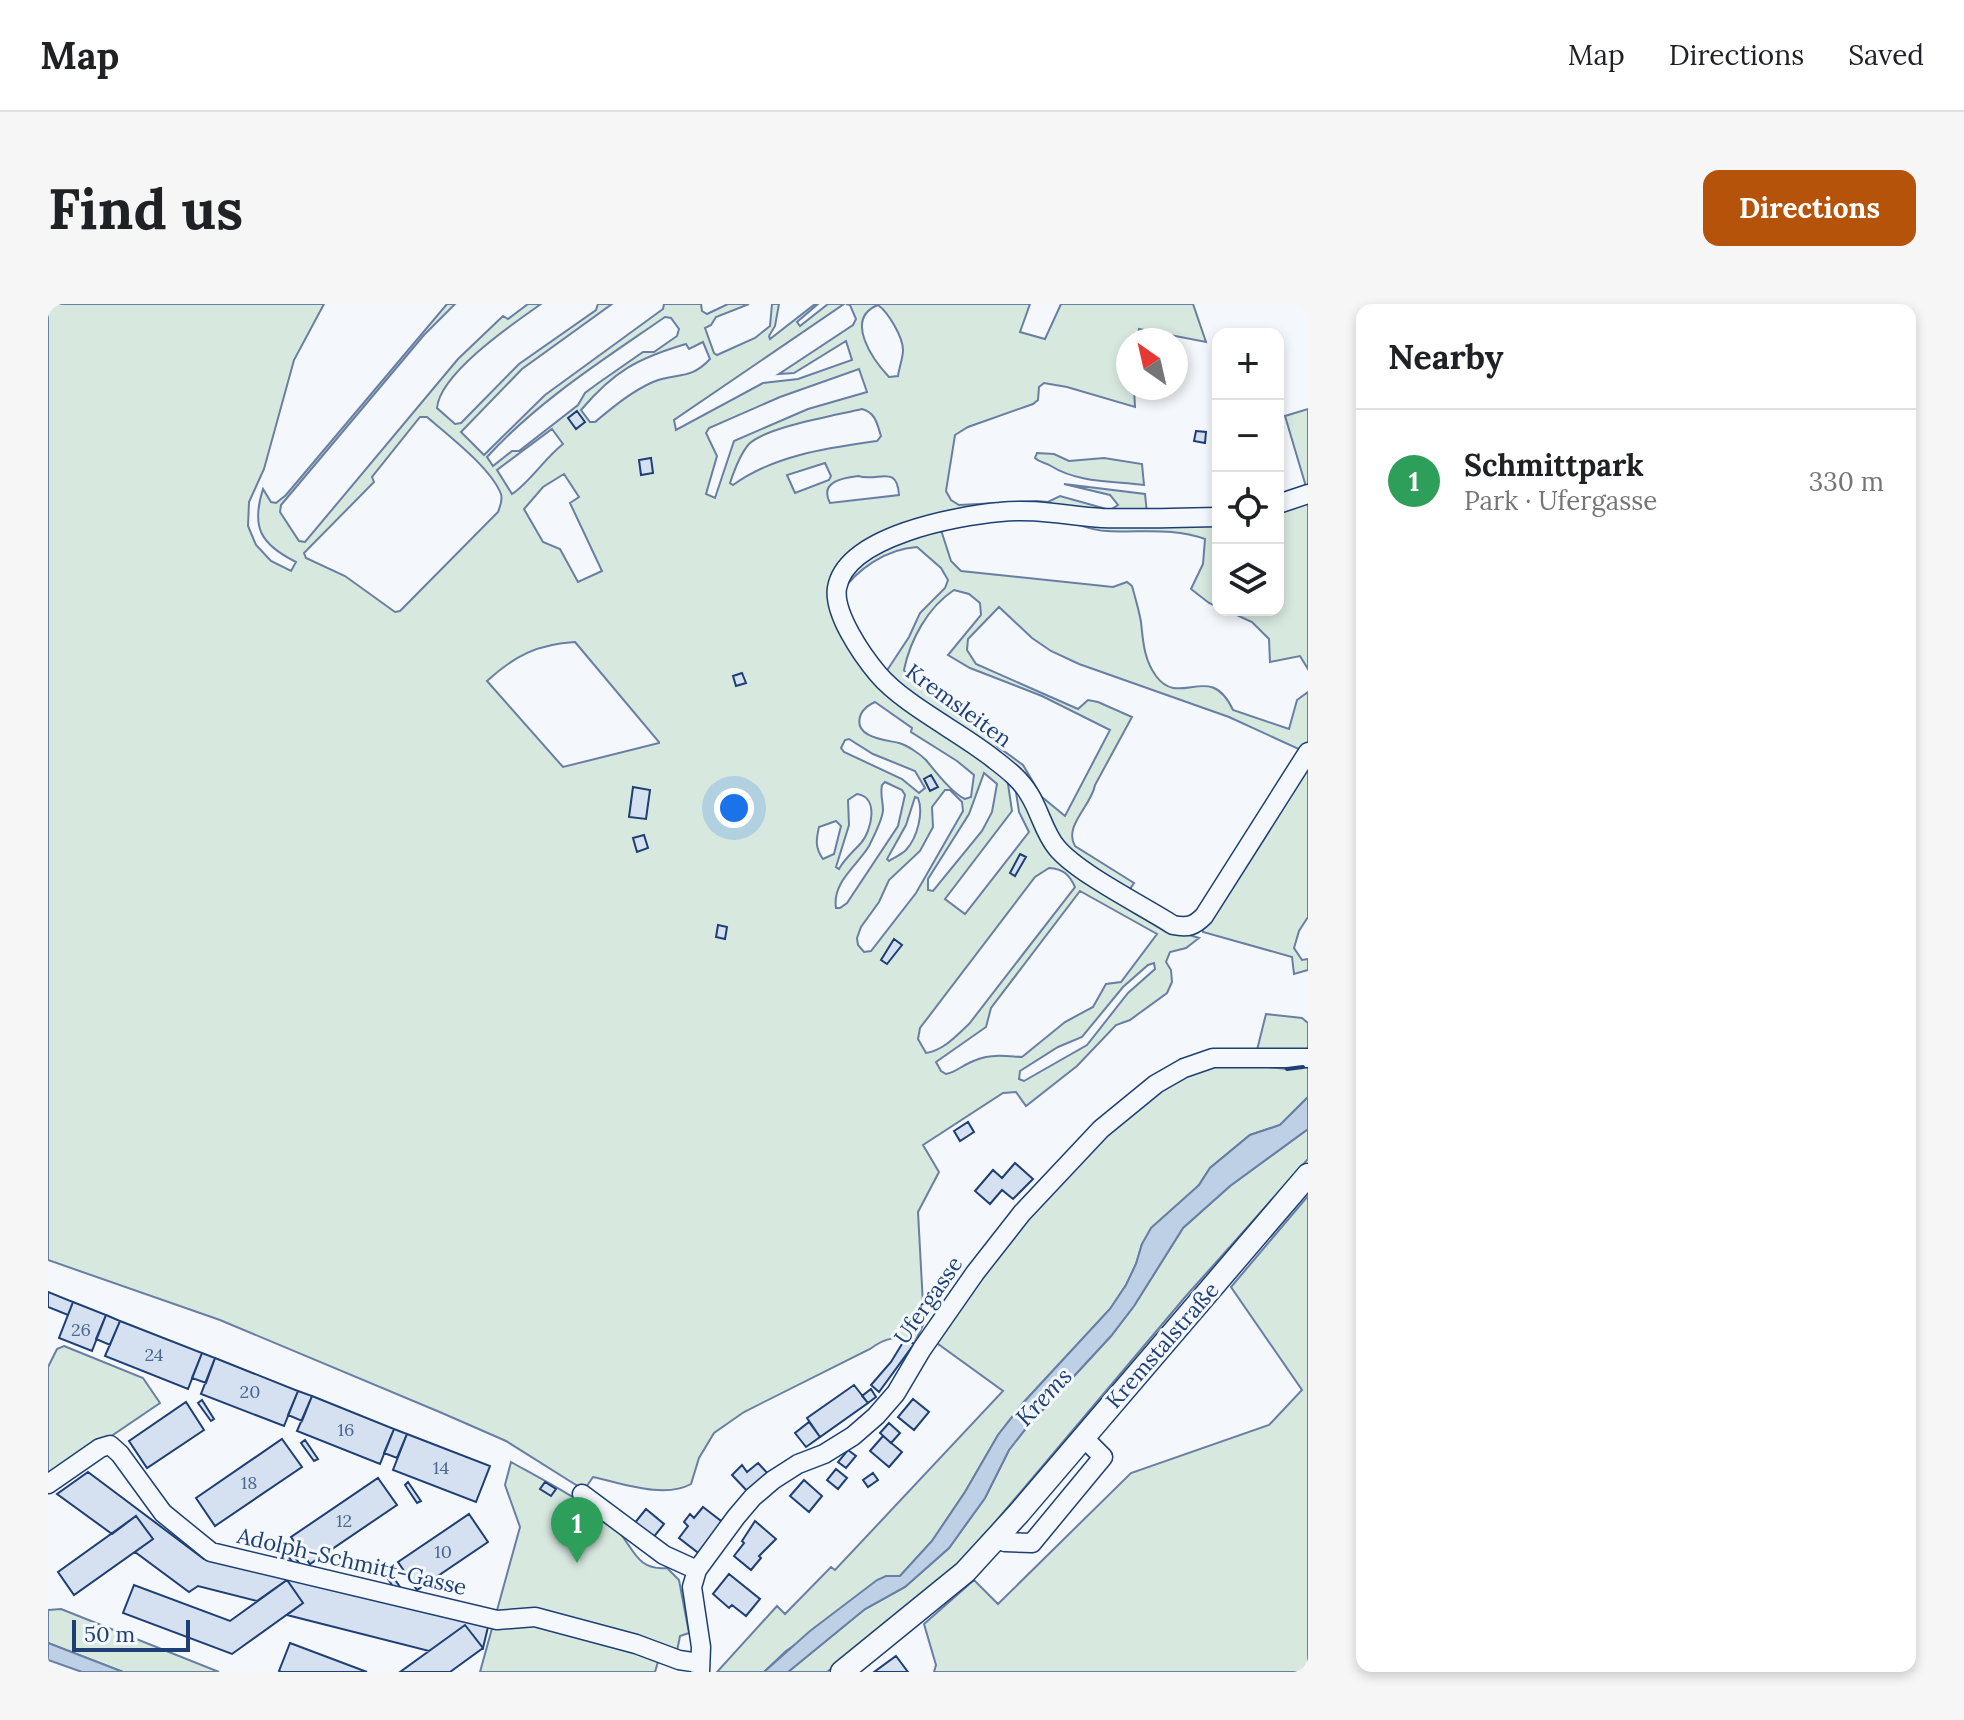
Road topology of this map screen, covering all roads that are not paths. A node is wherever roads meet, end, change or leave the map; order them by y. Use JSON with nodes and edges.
{"nodes":[{"id":1,"x":1308,"y":494,"type":"edge"},
{"id":2,"x":1284,"y":502,"type":"edge"},
{"id":3,"x":1212,"y":517,"type":"edge"},
{"id":4,"x":1308,"y":752,"type":"edge"},
{"id":5,"x":1308,"y":1058,"type":"edge"},
{"id":6,"x":1308,"y":1175,"type":"edge"},
{"id":7,"x":1083,"y":1437,"type":"junction"},
{"id":8,"x":48,"y":1484,"type":"edge"},
{"id":9,"x":582,"y":1494,"type":"dead end"},
{"id":10,"x":997,"y":1539,"type":"junction"},
{"id":11,"x":697,"y":1570,"type":"junction"},
{"id":12,"x":699,"y":1668,"type":"edge"},
{"id":13,"x":842,"y":1672,"type":"edge"}],
"edges":[{"from":1,"to":2,"type":"street"},
{"from":3,"to":4,"type":"street","name":"Kremsleiten"},
{"from":5,"to":11,"type":"street","name":"Ufergasse"},
{"from":6,"to":7,"type":"main road","name":"Kremstalstraße"},
{"from":7,"to":10,"type":"main road","name":"Kremstalstraße"},
{"from":7,"to":10,"type":"street"},
{"from":8,"to":12,"type":"street","name":"Adolph-Schmitt-Gasse"},
{"from":9,"to":11,"type":"street"},
{"from":10,"to":13,"type":"main road","name":"Kremstalstraße"},
{"from":11,"to":12,"type":"street"}]}
